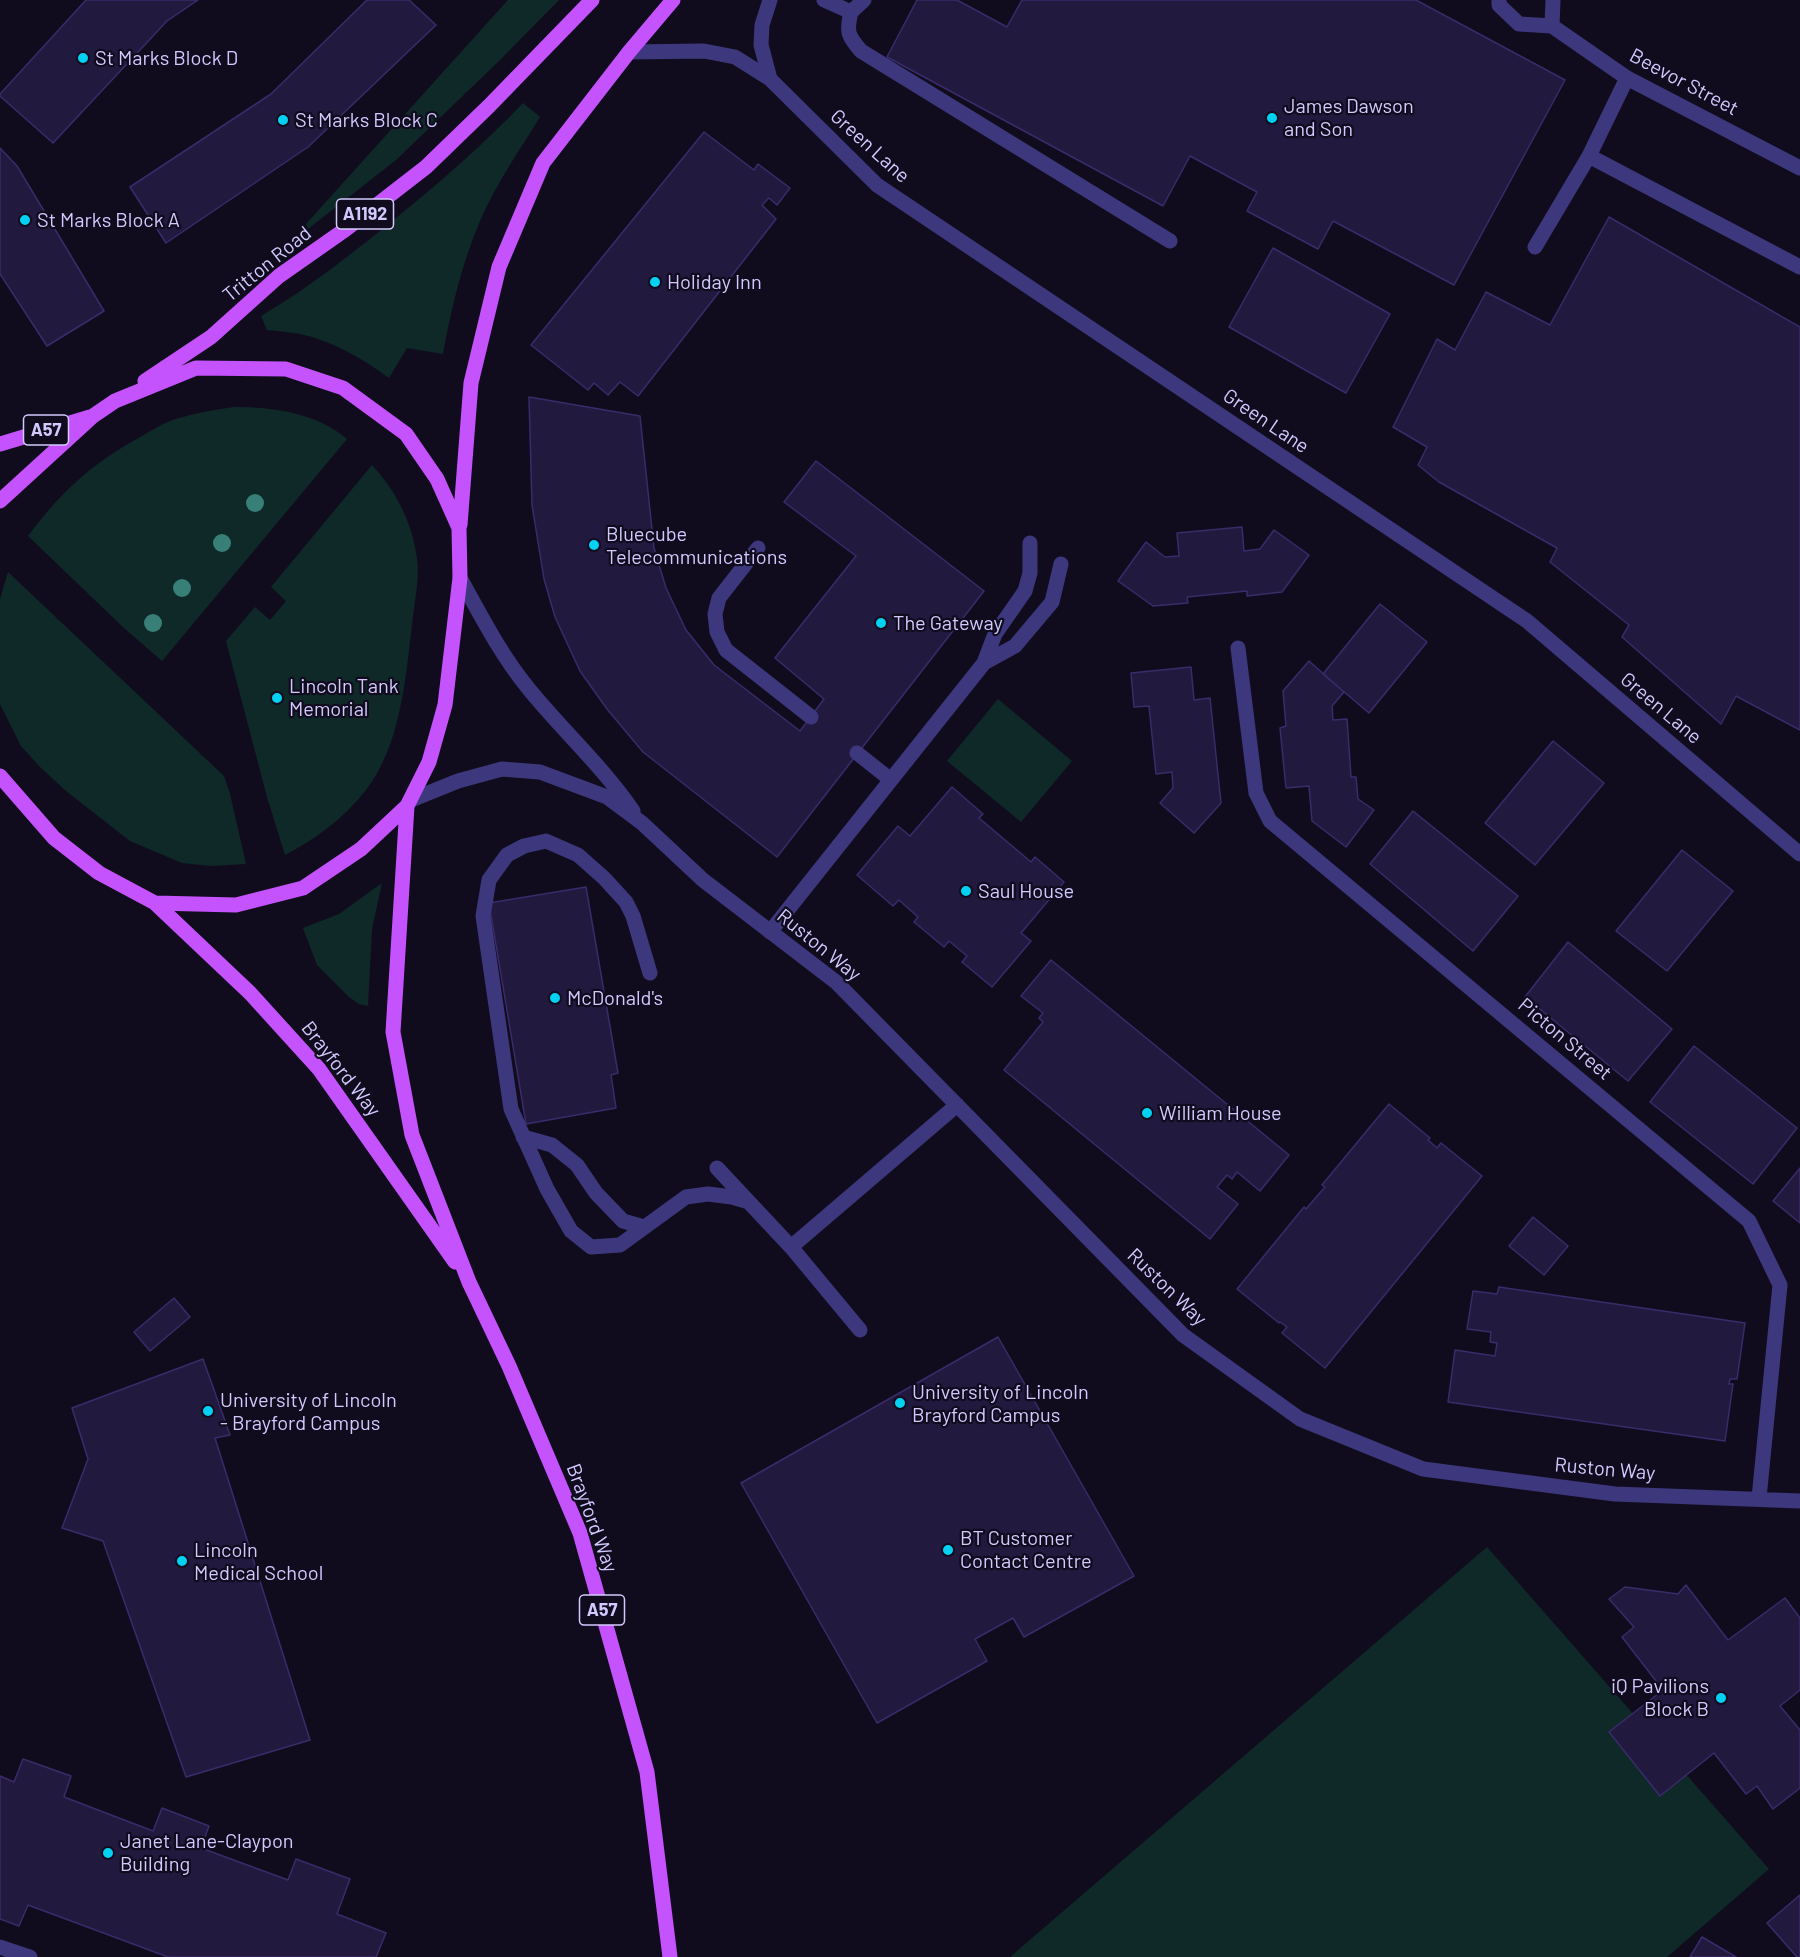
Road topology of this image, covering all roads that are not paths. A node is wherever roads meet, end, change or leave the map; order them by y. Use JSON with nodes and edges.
{"nodes":[{"id":1,"x":592,"y":0,"type":"edge"},
{"id":2,"x":673,"y":0,"type":"edge"},
{"id":3,"x":770,"y":0,"type":"edge"},
{"id":4,"x":824,"y":0,"type":"edge"},
{"id":5,"x":864,"y":0,"type":"edge"},
{"id":6,"x":1499,"y":0,"type":"edge"},
{"id":7,"x":1553,"y":0,"type":"edge"},
{"id":8,"x":850,"y":12,"type":"junction"},
{"id":9,"x":1552,"y":26,"type":"junction"},
{"id":10,"x":629,"y":52,"type":"junction"},
{"id":11,"x":1627,"y":78,"type":"junction"},
{"id":12,"x":770,"y":79,"type":"junction"},
{"id":13,"x":1589,"y":156,"type":"junction"},
{"id":14,"x":1800,"y":168,"type":"edge"},
{"id":15,"x":1170,"y":241,"type":"dead end"},
{"id":16,"x":1535,"y":247,"type":"dead end"},
{"id":17,"x":1800,"y":267,"type":"edge"},
{"id":18,"x":115,"y":401,"type":"junction"},
{"id":19,"x":93,"y":416,"type":"junction"},
{"id":20,"x":0,"y":444,"type":"edge"},
{"id":21,"x":0,"y":501,"type":"edge"},
{"id":22,"x":459,"y":528,"type":"junction"},
{"id":23,"x":1030,"y":543,"type":"dead end"},
{"id":24,"x":758,"y":548,"type":"dead end"},
{"id":25,"x":1061,"y":564,"type":"dead end"},
{"id":26,"x":460,"y":578,"type":"junction"},
{"id":27,"x":1238,"y":648,"type":"dead end"},
{"id":28,"x":984,"y":663,"type":"junction"},
{"id":29,"x":811,"y":717,"type":"dead end"},
{"id":30,"x":857,"y":753,"type":"dead end"},
{"id":31,"x":0,"y":776,"type":"edge"},
{"id":32,"x":891,"y":780,"type":"junction"},
{"id":33,"x":409,"y":803,"type":"junction"},
{"id":34,"x":642,"y":823,"type":"junction"},
{"id":35,"x":1800,"y":854,"type":"edge"},
{"id":36,"x":155,"y":903,"type":"junction"},
{"id":37,"x":770,"y":932,"type":"junction"},
{"id":38,"x":650,"y":973,"type":"dead end"},
{"id":39,"x":957,"y":1105,"type":"junction"},
{"id":40,"x":523,"y":1137,"type":"junction"},
{"id":41,"x":717,"y":1168,"type":"dead end"},
{"id":42,"x":748,"y":1202,"type":"junction"},
{"id":43,"x":645,"y":1227,"type":"junction"},
{"id":44,"x":791,"y":1247,"type":"junction"},
{"id":45,"x":469,"y":1282,"type":"junction"},
{"id":46,"x":860,"y":1330,"type":"dead end"},
{"id":47,"x":1759,"y":1498,"type":"junction"},
{"id":48,"x":1800,"y":1501,"type":"edge"},
{"id":49,"x":0,"y":1947,"type":"edge"},
{"id":50,"x":30,"y":1957,"type":"edge"},
{"id":51,"x":670,"y":1957,"type":"edge"}],
"edges":[{"from":1,"to":18,"type":"main road","name":"Tritton Road","number":"A1192"},
{"from":2,"to":10,"type":"main road"},
{"from":3,"to":12,"type":"street"},
{"from":4,"to":8,"type":"street"},
{"from":5,"to":8,"type":"street"},
{"from":6,"to":9,"type":"street"},
{"from":7,"to":9,"type":"street"},
{"from":8,"to":15,"type":"street"},
{"from":9,"to":11,"type":"street","name":"Beevor Street"},
{"from":10,"to":12,"type":"street","name":"Green Lane"},
{"from":10,"to":22,"type":"main road"},
{"from":11,"to":13,"type":"street"},
{"from":11,"to":14,"type":"street","name":"Beevor Street"},
{"from":12,"to":35,"type":"street","name":"Green Lane"},
{"from":13,"to":16,"type":"street"},
{"from":13,"to":17,"type":"street"},
{"from":18,"to":19,"type":"main road"},
{"from":18,"to":22,"type":"main road"},
{"from":19,"to":20,"type":"main road","number":"A57"},
{"from":19,"to":21,"type":"main road"},
{"from":22,"to":26,"type":"main road"},
{"from":23,"to":28,"type":"street"},
{"from":24,"to":29,"type":"street"},
{"from":25,"to":28,"type":"street"},
{"from":26,"to":33,"type":"main road"},
{"from":26,"to":34,"type":"street","name":"Ruston Way"},
{"from":27,"to":47,"type":"street","name":"Picton Street"},
{"from":28,"to":32,"type":"street"},
{"from":30,"to":32,"type":"street"},
{"from":31,"to":36,"type":"main road"},
{"from":32,"to":37,"type":"street"},
{"from":33,"to":34,"type":"street","name":"Ruston Way"},
{"from":33,"to":36,"type":"main road"},
{"from":33,"to":45,"type":"main road","name":"Brayford Way"},
{"from":34,"to":37,"type":"street","name":"Ruston Way"},
{"from":36,"to":45,"type":"main road","name":"Brayford Way"},
{"from":37,"to":39,"type":"street","name":"Ruston Way"},
{"from":38,"to":40,"type":"street"},
{"from":39,"to":44,"type":"street"},
{"from":39,"to":47,"type":"street","name":"Ruston Way"},
{"from":40,"to":43,"type":"street"},
{"from":40,"to":43,"type":"street"},
{"from":41,"to":42,"type":"street"},
{"from":42,"to":43,"type":"street"},
{"from":42,"to":44,"type":"street"},
{"from":44,"to":46,"type":"street"},
{"from":45,"to":51,"type":"main road","name":"Brayford Way","number":"A57"},
{"from":47,"to":48,"type":"street","name":"Ruston Way"},
{"from":49,"to":50,"type":"street"}]}
